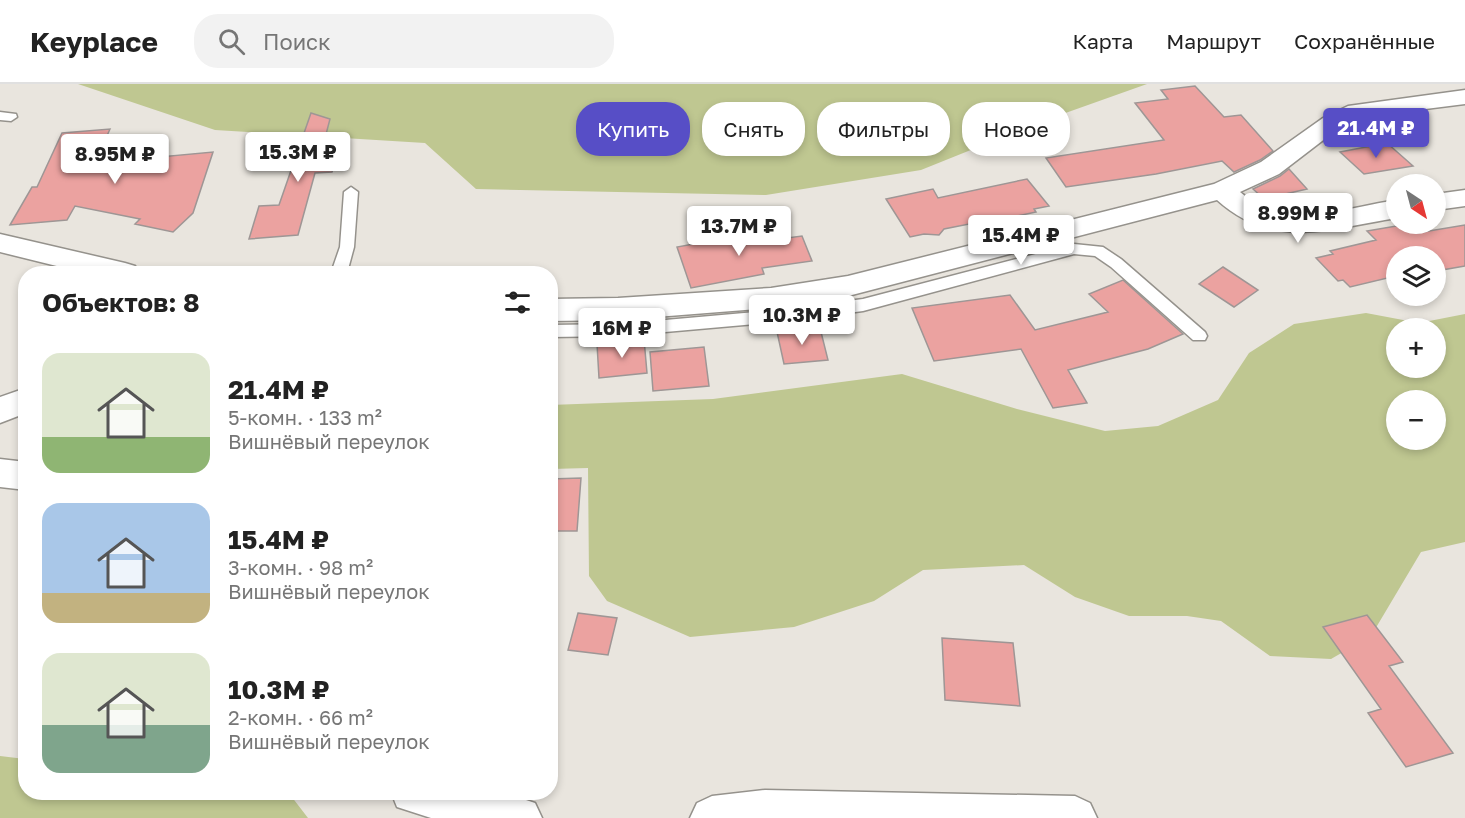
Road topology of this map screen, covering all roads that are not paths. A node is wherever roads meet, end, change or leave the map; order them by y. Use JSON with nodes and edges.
{"nodes":[{"id":1,"x":1465,"y":97,"type":"edge"},
{"id":2,"x":1222,"y":190,"type":"junction"},
{"id":3,"x":351,"y":192,"type":"dead end"},
{"id":4,"x":1465,"y":198,"type":"edge"},
{"id":5,"x":1446,"y":201,"type":"edge"},
{"id":6,"x":1386,"y":210,"type":"edge"},
{"id":7,"x":0,"y":243,"type":"edge"},
{"id":8,"x":96,"y":266,"type":"edge"},
{"id":9,"x":341,"y":266,"type":"edge"},
{"id":10,"x":558,"y":310,"type":"edge"},
{"id":11,"x":558,"y":331,"type":"edge"},
{"id":12,"x":1200,"y":336,"type":"dead end"},
{"id":13,"x":18,"y":403,"type":"edge"},
{"id":14,"x":0,"y":410,"type":"edge"},
{"id":15,"x":0,"y":473,"type":"edge"},
{"id":16,"x":18,"y":475,"type":"edge"},
{"id":17,"x":445,"y":800,"type":"edge"},
{"id":18,"x":520,"y":818,"type":"edge"},
{"id":19,"x":712,"y":818,"type":"edge"},
{"id":20,"x":1075,"y":818,"type":"edge"}],
"edges":[{"from":1,"to":2,"type":"street"},
{"from":2,"to":6,"type":"street"},
{"from":2,"to":10,"type":"street"},
{"from":3,"to":9,"type":"lane"},
{"from":4,"to":5,"type":"street"},
{"from":7,"to":8,"type":"street"},
{"from":11,"to":12,"type":"lane"},
{"from":13,"to":14,"type":"street"},
{"from":15,"to":16,"type":"street"},
{"from":17,"to":18,"type":"street"},
{"from":19,"to":20,"type":"street"}]}
